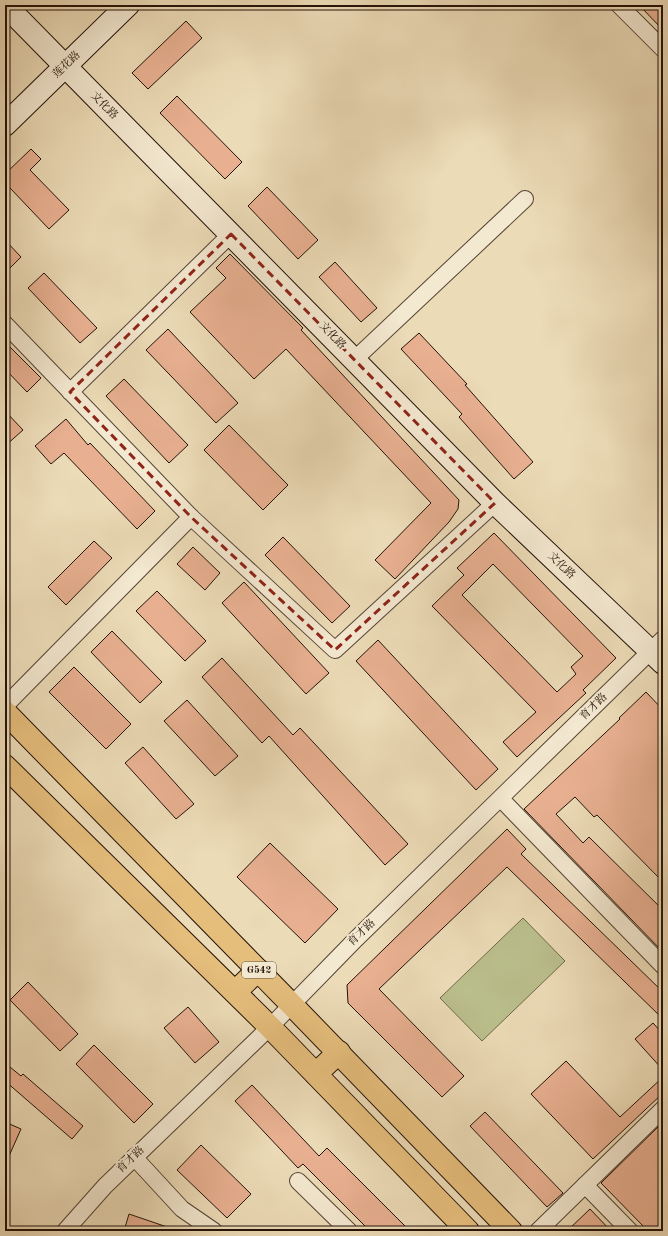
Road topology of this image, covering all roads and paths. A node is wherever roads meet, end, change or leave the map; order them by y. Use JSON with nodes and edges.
{"nodes":[{"id":1,"x":5,"y":5,"type":"edge"},
{"id":2,"x":128,"y":5,"type":"edge"},
{"id":3,"x":620,"y":5,"type":"edge"},
{"id":4,"x":663,"y":49,"type":"edge"},
{"id":5,"x":64,"y":67,"type":"junction"},
{"id":6,"x":5,"y":125,"type":"edge"},
{"id":7,"x":525,"y":199,"type":"dead end"},
{"id":8,"x":231,"y":234,"type":"junction"},
{"id":9,"x":5,"y":324,"type":"edge"},
{"id":10,"x":354,"y":359,"type":"junction"},
{"id":11,"x":70,"y":392,"type":"junction"},
{"id":12,"x":495,"y":503,"type":"junction"},
{"id":13,"x":191,"y":517,"type":"junction"},
{"id":14,"x":659,"y":651,"type":"edge"},
{"id":15,"x":5,"y":706,"type":"edge"},
{"id":16,"x":5,"y":712,"type":"edge"},
{"id":17,"x":5,"y":766,"type":"edge"},
{"id":18,"x":501,"y":799,"type":"junction"},
{"id":19,"x":663,"y":966,"type":"edge"},
{"id":20,"x":258,"y":970,"type":"junction"},
{"id":21,"x":235,"y":992,"type":"junction"},
{"id":22,"x":292,"y":1004,"type":"junction"},
{"id":23,"x":270,"y":1027,"type":"junction"},
{"id":24,"x":339,"y":1052,"type":"junction"},
{"id":25,"x":316,"y":1074,"type":"junction"},
{"id":26,"x":663,"y":1109,"type":"edge"},
{"id":27,"x":134,"y":1157,"type":"junction"},
{"id":28,"x":298,"y":1181,"type":"dead end"},
{"id":29,"x":585,"y":1185,"type":"junction"},
{"id":30,"x":65,"y":1231,"type":"edge"},
{"id":31,"x":214,"y":1231,"type":"edge"},
{"id":32,"x":349,"y":1231,"type":"edge"},
{"id":33,"x":468,"y":1231,"type":"edge"},
{"id":34,"x":511,"y":1231,"type":"edge"},
{"id":35,"x":538,"y":1231,"type":"edge"},
{"id":36,"x":630,"y":1231,"type":"edge"}],
"edges":[{"from":1,"to":5,"type":"street","name":"文化路"},
{"from":2,"to":5,"type":"street","name":"莲花路"},
{"from":3,"to":4,"type":"street"},
{"from":5,"to":6,"type":"street","name":"莲花路"},
{"from":5,"to":8,"type":"street","name":"文化路"},
{"from":7,"to":10,"type":"street"},
{"from":8,"to":10,"type":"street","name":"文化路"},
{"from":8,"to":11,"type":"street"},
{"from":9,"to":11,"type":"street"},
{"from":10,"to":12,"type":"street","name":"文化路"},
{"from":11,"to":13,"type":"street"},
{"from":12,"to":13,"type":"street"},
{"from":12,"to":14,"type":"street","name":"文化路"},
{"from":13,"to":15,"type":"street"},
{"from":14,"to":18,"type":"street","name":"育才路"},
{"from":16,"to":20,"type":"main road","number":"G542"},
{"from":17,"to":21,"type":"main road","number":"G542"},
{"from":18,"to":19,"type":"street"},
{"from":18,"to":22,"type":"street","name":"育才路"},
{"from":20,"to":21,"type":"main road"},
{"from":20,"to":22,"type":"main road","number":"G542"},
{"from":21,"to":23,"type":"main road","number":"G542"},
{"from":22,"to":23,"type":"street","name":"育才路"},
{"from":22,"to":24,"type":"main road","number":"G542"},
{"from":23,"to":25,"type":"main road","number":"G542"},
{"from":23,"to":27,"type":"street","name":"育才路"},
{"from":24,"to":25,"type":"main road"},
{"from":24,"to":34,"type":"main road","number":"G542"},
{"from":25,"to":33,"type":"main road","number":"G542"},
{"from":26,"to":29,"type":"street"},
{"from":27,"to":30,"type":"street","name":"育才路"},
{"from":27,"to":31,"type":"street"},
{"from":28,"to":32,"type":"street"},
{"from":29,"to":35,"type":"street"},
{"from":29,"to":36,"type":"street"}]}
